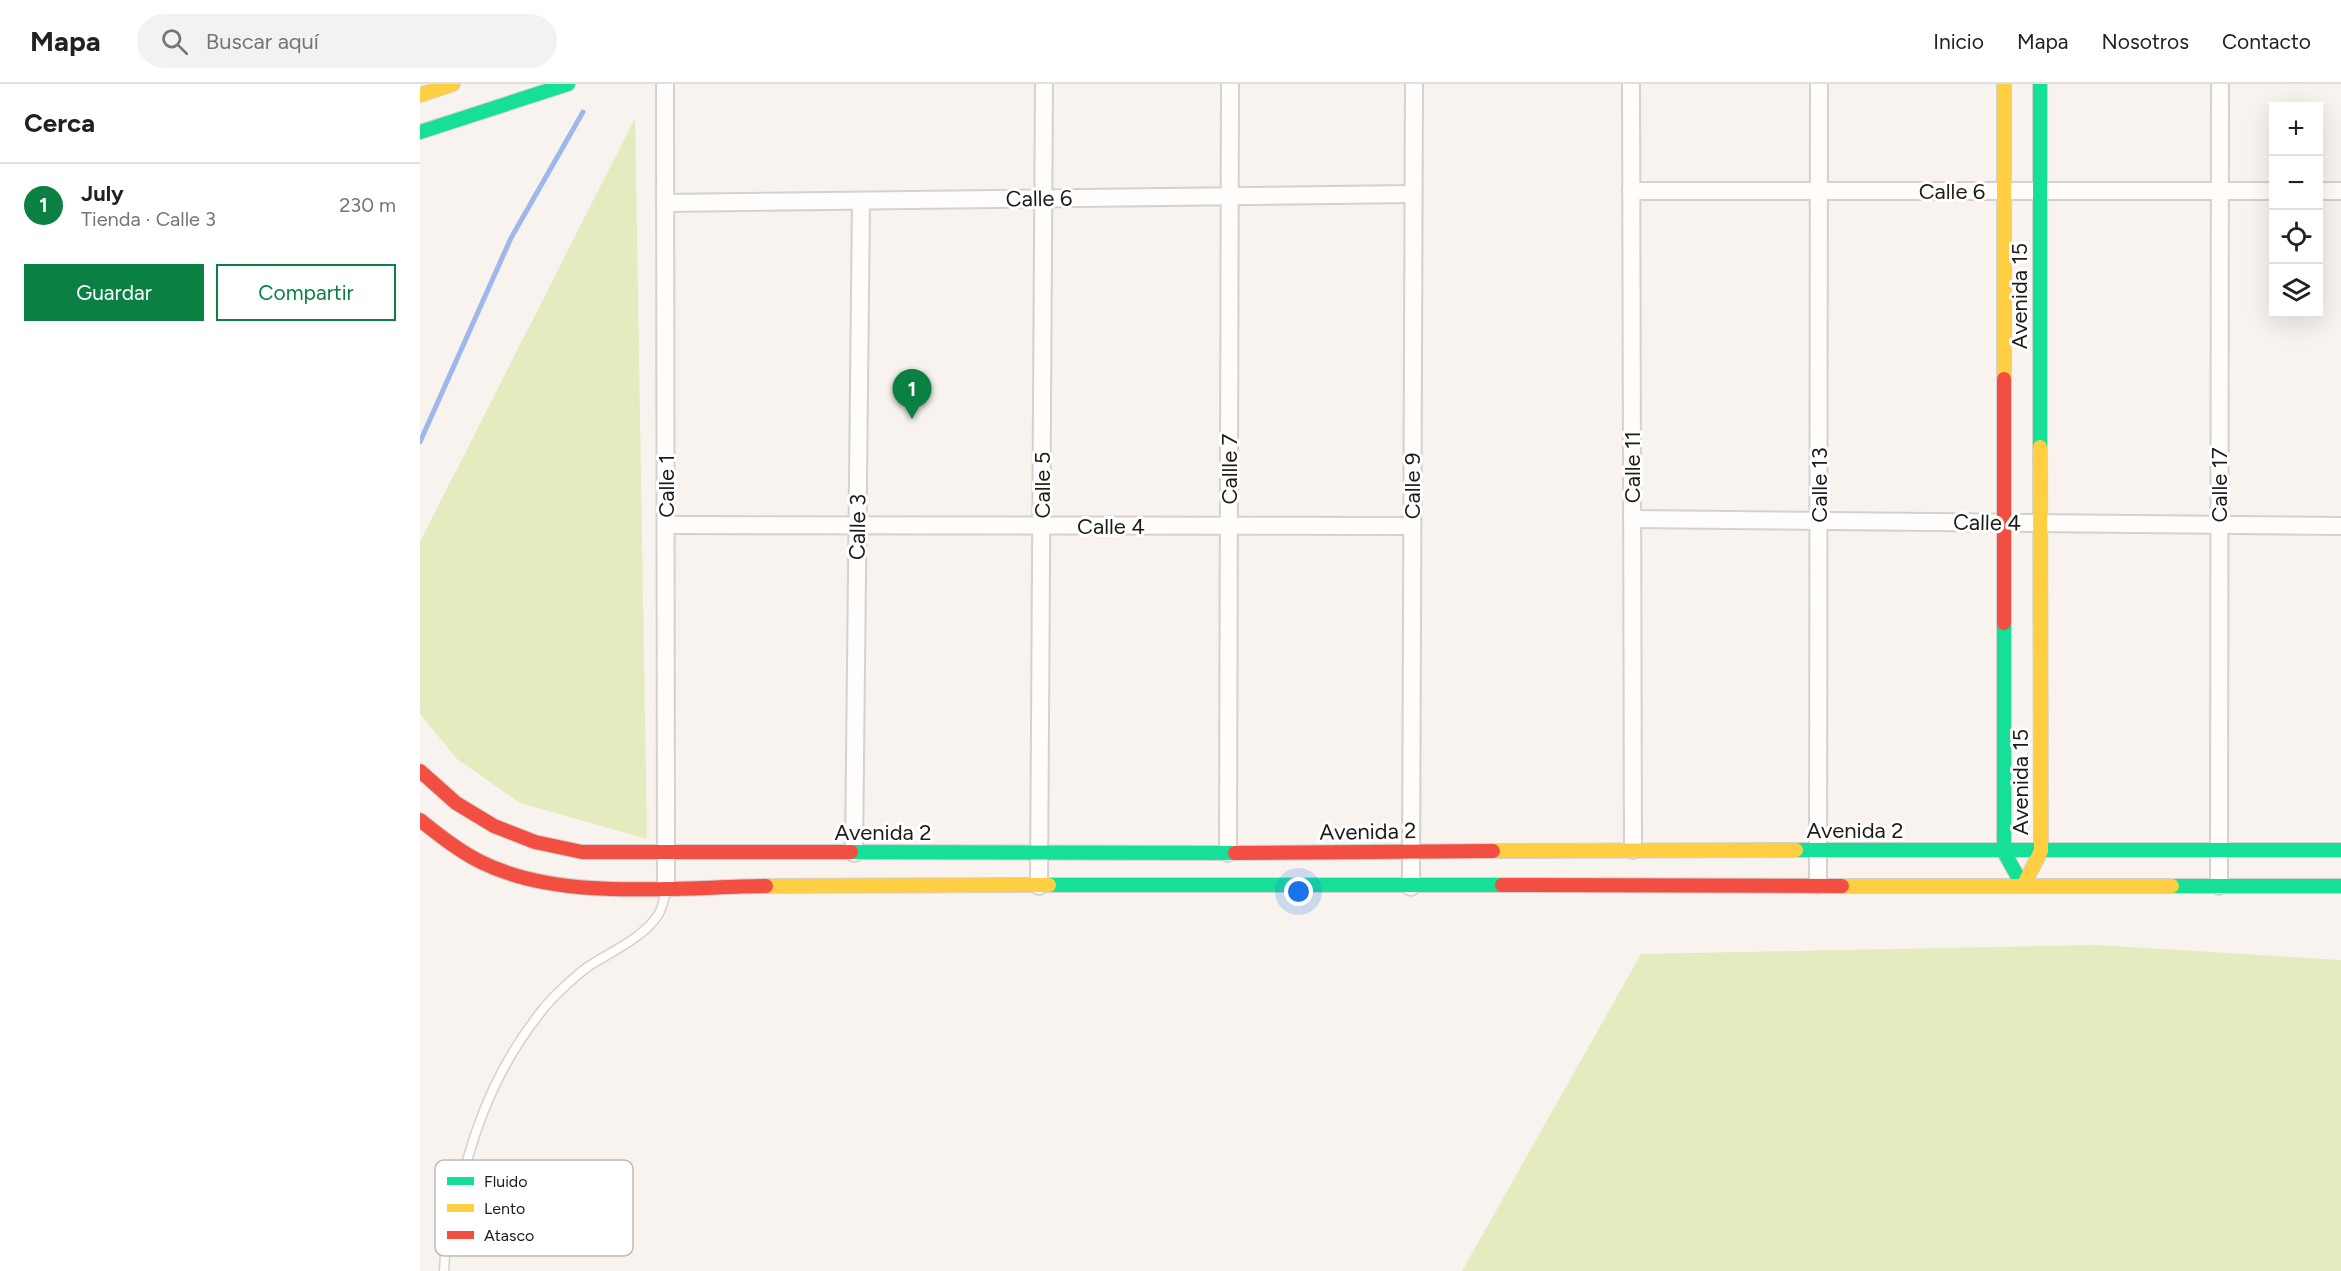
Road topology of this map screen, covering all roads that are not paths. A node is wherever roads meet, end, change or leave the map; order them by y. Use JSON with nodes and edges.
{"nodes":[{"id":1,"x":453,"y":84,"type":"edge"},
{"id":2,"x":568,"y":84,"type":"edge"},
{"id":3,"x":665,"y":84,"type":"edge"},
{"id":4,"x":1044,"y":84,"type":"edge"},
{"id":5,"x":1230,"y":84,"type":"edge"},
{"id":6,"x":1413,"y":84,"type":"edge"},
{"id":7,"x":1631,"y":84,"type":"edge"},
{"id":8,"x":1819,"y":84,"type":"edge"},
{"id":9,"x":2004,"y":84,"type":"edge"},
{"id":10,"x":2040,"y":84,"type":"edge"},
{"id":11,"x":2220,"y":84,"type":"edge"},
{"id":12,"x":420,"y":95,"type":"edge"},
{"id":13,"x":420,"y":132,"type":"edge"},
{"id":14,"x":1631,"y":191,"type":"junction"},
{"id":15,"x":1819,"y":191,"type":"junction"},
{"id":16,"x":2004,"y":191,"type":"junction"},
{"id":17,"x":2040,"y":191,"type":"junction"},
{"id":18,"x":2220,"y":191,"type":"junction"},
{"id":19,"x":2269,"y":191,"type":"edge"},
{"id":20,"x":2323,"y":191,"type":"edge"},
{"id":21,"x":2341,"y":191,"type":"edge"},
{"id":22,"x":1413,"y":194,"type":"junction"},
{"id":23,"x":1230,"y":196,"type":"junction"},
{"id":24,"x":1043,"y":198,"type":"junction"},
{"id":25,"x":861,"y":201,"type":"junction"},
{"id":26,"x":665,"y":203,"type":"junction"},
{"id":27,"x":1632,"y":519,"type":"junction"},
{"id":28,"x":1819,"y":521,"type":"junction"},
{"id":29,"x":2004,"y":522,"type":"junction"},
{"id":30,"x":2040,"y":523,"type":"junction"},
{"id":31,"x":666,"y":525,"type":"junction"},
{"id":32,"x":857,"y":525,"type":"junction"},
{"id":33,"x":2219,"y":525,"type":"junction"},
{"id":34,"x":1041,"y":526,"type":"junction"},
{"id":35,"x":1229,"y":526,"type":"junction"},
{"id":36,"x":1412,"y":526,"type":"junction"},
{"id":37,"x":2341,"y":526,"type":"edge"},
{"id":38,"x":420,"y":771,"type":"edge"},
{"id":39,"x":420,"y":820,"type":"edge"},
{"id":40,"x":1633,"y":850,"type":"junction"},
{"id":41,"x":2219,"y":850,"type":"junction"},
{"id":42,"x":2341,"y":850,"type":"edge"},
{"id":43,"x":1412,"y":851,"type":"junction"},
{"id":44,"x":1818,"y":851,"type":"junction"},
{"id":45,"x":2041,"y":851,"type":"junction"},
{"id":46,"x":666,"y":852,"type":"junction"},
{"id":47,"x":2004,"y":852,"type":"junction"},
{"id":48,"x":854,"y":853,"type":"junction"},
{"id":49,"x":1039,"y":853,"type":"junction"},
{"id":50,"x":1228,"y":853,"type":"junction"},
{"id":51,"x":1818,"y":885,"type":"junction"},
{"id":52,"x":1039,"y":886,"type":"junction"},
{"id":53,"x":2023,"y":886,"type":"junction"},
{"id":54,"x":2219,"y":886,"type":"junction"},
{"id":55,"x":2341,"y":886,"type":"edge"},
{"id":56,"x":1412,"y":887,"type":"junction"},
{"id":57,"x":666,"y":889,"type":"junction"},
{"id":58,"x":466,"y":1160,"type":"edge"},
{"id":59,"x":445,"y":1256,"type":"edge"},
{"id":60,"x":444,"y":1271,"type":"edge"}],
"edges":[{"from":1,"to":12,"type":"main road"},
{"from":2,"to":13,"type":"main road"},
{"from":3,"to":26,"type":"street","name":"Calle 1"},
{"from":4,"to":24,"type":"street","name":"Calle 5"},
{"from":5,"to":23,"type":"street","name":"Callle 7"},
{"from":6,"to":22,"type":"street","name":"Calle 9"},
{"from":7,"to":14,"type":"street","name":"Calle 11"},
{"from":8,"to":15,"type":"street","name":"Calle 13"},
{"from":9,"to":16,"type":"main road","name":"Avenida 15"},
{"from":10,"to":17,"type":"main road","name":"Avenida 15"},
{"from":11,"to":18,"type":"street","name":"Calle 17"},
{"from":14,"to":15,"type":"street","name":"Calle 6"},
{"from":14,"to":27,"type":"street","name":"Calle 11"},
{"from":15,"to":16,"type":"street","name":"Calle 6"},
{"from":15,"to":28,"type":"street","name":"Calle 13"},
{"from":16,"to":17,"type":"street","name":"Calle 6"},
{"from":16,"to":29,"type":"main road","name":"Avenida 15"},
{"from":17,"to":18,"type":"street","name":"Calle 6"},
{"from":17,"to":30,"type":"main road","name":"Avenida 15"},
{"from":18,"to":19,"type":"street","name":"Calle 6"},
{"from":18,"to":33,"type":"street","name":"Calle 17"},
{"from":20,"to":21,"type":"street"},
{"from":22,"to":23,"type":"street","name":"Calle 6"},
{"from":22,"to":36,"type":"street","name":"Calle 9"},
{"from":23,"to":24,"type":"street","name":"Calle 6"},
{"from":23,"to":35,"type":"street","name":"Callle 7"},
{"from":24,"to":25,"type":"street","name":"Calle 6"},
{"from":24,"to":34,"type":"street","name":"Calle 5"},
{"from":25,"to":26,"type":"street","name":"Calle 6"},
{"from":25,"to":32,"type":"street","name":"Calle 3"},
{"from":26,"to":31,"type":"street","name":"Calle 1"},
{"from":27,"to":28,"type":"street","name":"Calle 4"},
{"from":27,"to":40,"type":"street","name":"Calle 11"},
{"from":28,"to":29,"type":"street","name":"Calle 4"},
{"from":28,"to":44,"type":"street","name":"Calle 13"},
{"from":29,"to":30,"type":"street","name":"Calle 4"},
{"from":29,"to":47,"type":"main road","name":"Avenida 15"},
{"from":30,"to":33,"type":"street","name":"Calle 4"},
{"from":30,"to":45,"type":"main road","name":"Avenida 15"},
{"from":31,"to":32,"type":"street","name":"Calle 4"},
{"from":31,"to":46,"type":"street","name":"Calle 1"},
{"from":32,"to":34,"type":"street","name":"Calle 4"},
{"from":32,"to":48,"type":"street","name":"Calle 3"},
{"from":33,"to":37,"type":"street","name":"Calle 4"},
{"from":33,"to":41,"type":"street","name":"Calle 17"},
{"from":34,"to":35,"type":"street","name":"Calle 4"},
{"from":34,"to":49,"type":"street","name":"Calle 5"},
{"from":35,"to":36,"type":"street","name":"Calle 4"},
{"from":35,"to":50,"type":"street","name":"Callle 7"},
{"from":36,"to":43,"type":"street","name":"Calle 9"},
{"from":38,"to":46,"type":"main road","name":"Avenida 2"},
{"from":39,"to":57,"type":"main road"},
{"from":40,"to":43,"type":"main road","name":"Avenida 2"},
{"from":40,"to":44,"type":"main road","name":"Avenida 2"},
{"from":41,"to":42,"type":"main road","name":"Avenida 2"},
{"from":41,"to":45,"type":"main road","name":"Avenida 2"},
{"from":41,"to":54,"type":"street","name":"Calle 17"},
{"from":43,"to":50,"type":"main road","name":"Avenida 2"},
{"from":43,"to":56,"type":"street","name":"Calle 9"},
{"from":44,"to":47,"type":"main road","name":"Avenida 2"},
{"from":44,"to":51,"type":"street","name":"Calle 13"},
{"from":45,"to":47,"type":"main road","name":"Avenida 2"},
{"from":45,"to":53,"type":"main road","name":"Avenida 15"},
{"from":46,"to":48,"type":"main road","name":"Avenida 2"},
{"from":46,"to":57,"type":"street","name":"Calle 1"},
{"from":47,"to":53,"type":"main road","name":"Avenida 15"},
{"from":48,"to":49,"type":"main road","name":"Avenida 2"},
{"from":49,"to":50,"type":"main road","name":"Avenida 2"},
{"from":49,"to":52,"type":"street","name":"Calle 5"},
{"from":51,"to":53,"type":"main road"},
{"from":51,"to":56,"type":"main road"},
{"from":52,"to":56,"type":"main road"},
{"from":52,"to":57,"type":"main road"},
{"from":53,"to":54,"type":"main road"},
{"from":54,"to":55,"type":"main road"},
{"from":57,"to":58,"type":"lane"},
{"from":59,"to":60,"type":"lane"}]}
